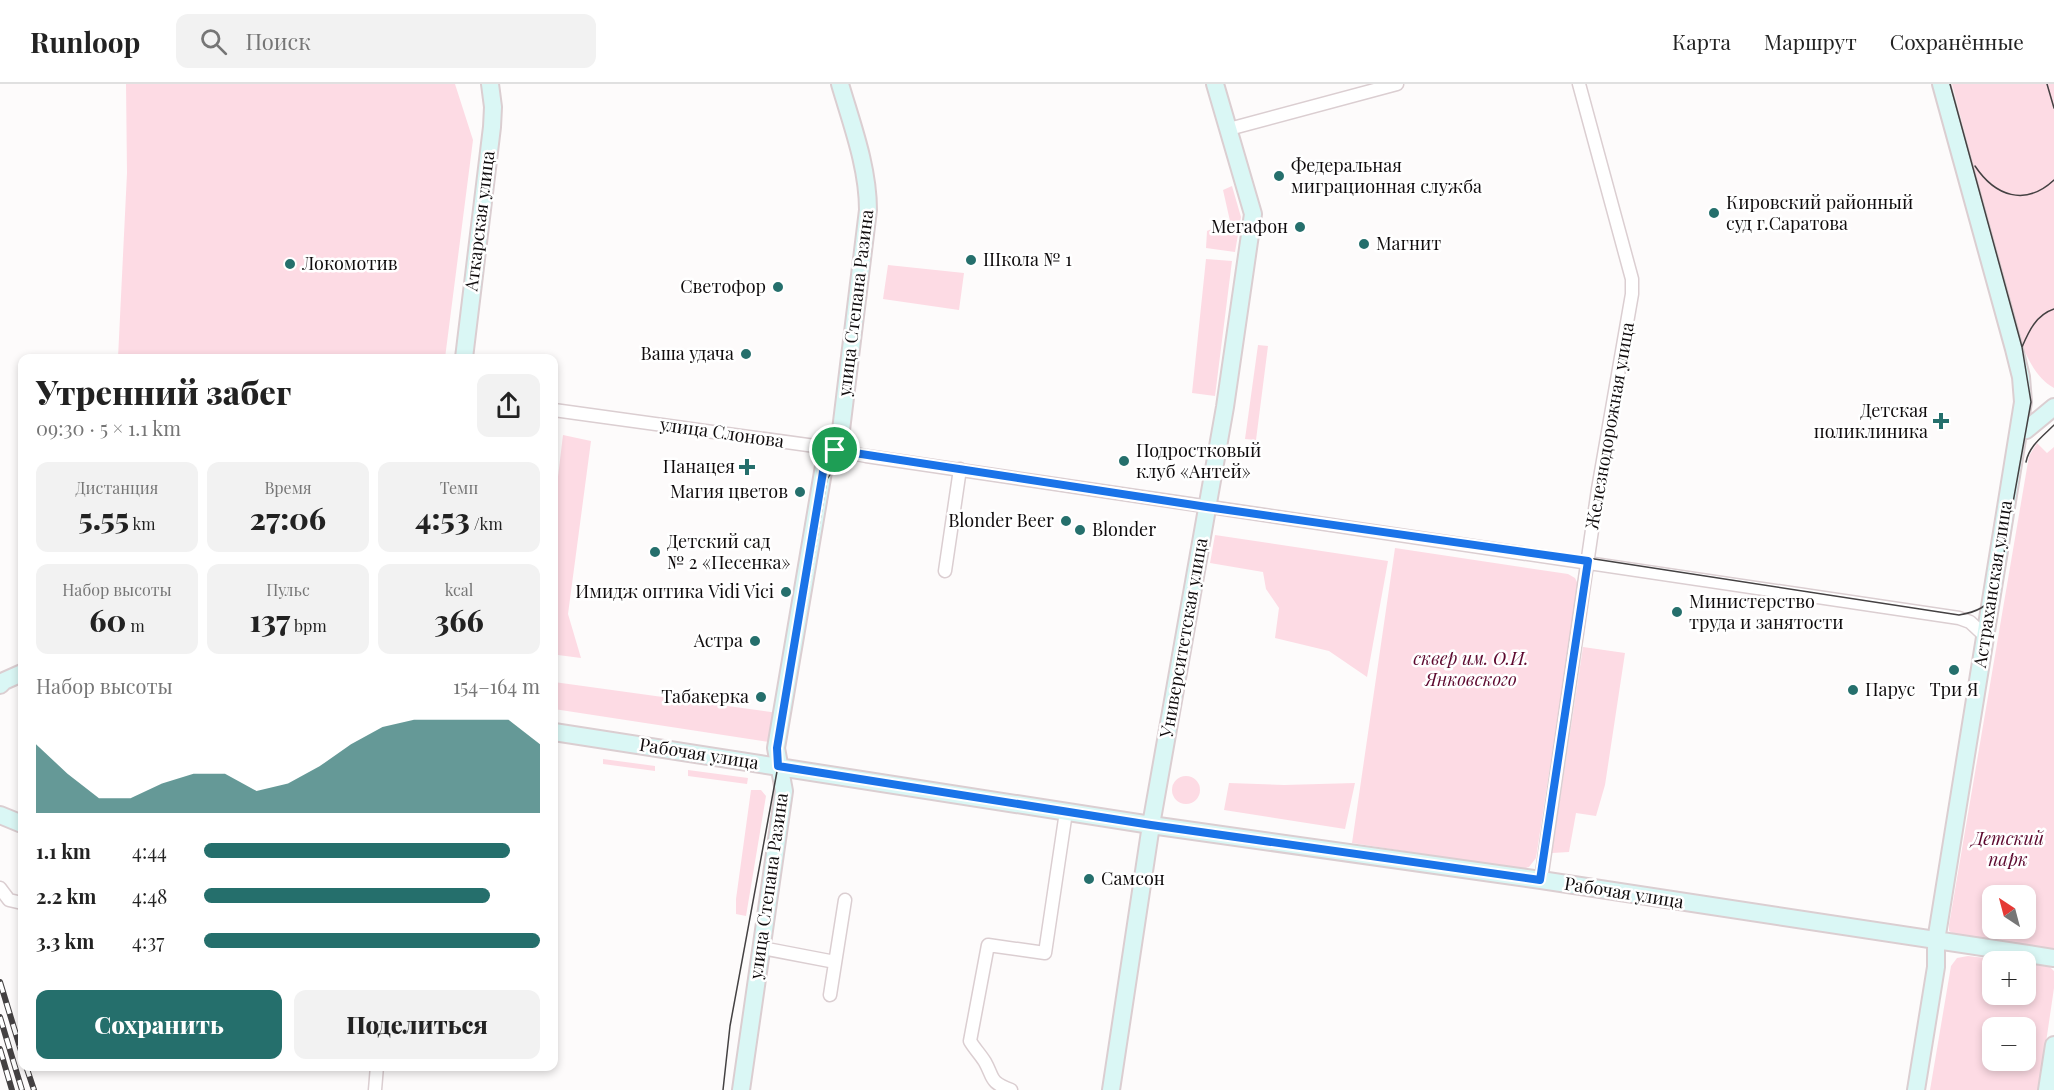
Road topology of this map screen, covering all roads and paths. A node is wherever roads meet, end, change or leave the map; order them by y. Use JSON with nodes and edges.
{"nodes":[{"id":1,"x":490,"y":84,"type":"edge"},
{"id":2,"x":840,"y":84,"type":"edge"},
{"id":3,"x":1215,"y":84,"type":"edge"},
{"id":4,"x":1397,"y":84,"type":"edge"},
{"id":5,"x":1579,"y":84,"type":"edge"},
{"id":6,"x":1941,"y":84,"type":"edge"},
{"id":7,"x":1229,"y":129,"type":"junction"},
{"id":8,"x":464,"y":354,"type":"edge"},
{"id":9,"x":2054,"y":407,"type":"edge"},
{"id":10,"x":558,"y":411,"type":"edge"},
{"id":11,"x":2019,"y":431,"type":"junction"},
{"id":12,"x":835,"y":450,"type":"junction"},
{"id":13,"x":960,"y":469,"type":"junction"},
{"id":14,"x":1207,"y":507,"type":"junction"},
{"id":15,"x":1588,"y":561,"type":"junction"},
{"id":16,"x":945,"y":571,"type":"dead end"},
{"id":17,"x":1988,"y":609,"type":"junction"},
{"id":18,"x":1959,"y":618,"type":"junction"},
{"id":19,"x":1984,"y":635,"type":"junction"},
{"id":20,"x":18,"y":675,"type":"edge"},
{"id":21,"x":0,"y":685,"type":"edge"},
{"id":22,"x":558,"y":733,"type":"edge"},
{"id":23,"x":778,"y":766,"type":"junction"},
{"id":24,"x":1066,"y":812,"type":"junction"},
{"id":25,"x":0,"y":816,"type":"edge"},
{"id":26,"x":18,"y":823,"type":"edge"},
{"id":27,"x":1151,"y":825,"type":"junction"},
{"id":28,"x":1540,"y":880,"type":"junction"},
{"id":29,"x":0,"y":888,"type":"edge"},
{"id":30,"x":845,"y":900,"type":"dead end"},
{"id":31,"x":18,"y":902,"type":"edge"},
{"id":32,"x":1936,"y":941,"type":"junction"},
{"id":33,"x":762,"y":948,"type":"junction"},
{"id":34,"x":2054,"y":958,"type":"edge"},
{"id":35,"x":835,"y":962,"type":"junction"},
{"id":36,"x":830,"y":995,"type":"dead end"},
{"id":37,"x":2054,"y":1045,"type":"edge"},
{"id":38,"x":377,"y":1071,"type":"edge"},
{"id":39,"x":375,"y":1090,"type":"edge"},
{"id":40,"x":741,"y":1090,"type":"edge"},
{"id":41,"x":1011,"y":1090,"type":"edge"},
{"id":42,"x":1112,"y":1090,"type":"edge"},
{"id":43,"x":1916,"y":1090,"type":"edge"},
{"id":44,"x":2047,"y":1090,"type":"edge"}],
"edges":[{"from":1,"to":8,"type":"main road","name":"Аткарская улица"},
{"from":2,"to":12,"type":"main road","name":"улица Степана Разина"},
{"from":3,"to":7,"type":"main road","name":"Университетская улица"},
{"from":4,"to":7,"type":"street"},
{"from":5,"to":15,"type":"street","name":"Железнодорожная улица"},
{"from":6,"to":11,"type":"main road","name":"Астраханская улица"},
{"from":7,"to":14,"type":"main road","name":"Университетская улица"},
{"from":9,"to":11,"type":"main road"},
{"from":10,"to":12,"type":"street","name":"улица Слонова"},
{"from":11,"to":17,"type":"main road","name":"Астраханская улица"},
{"from":12,"to":13,"type":"street","name":"улица Слонова"},
{"from":12,"to":23,"type":"main road","name":"улица Степана Разина"},
{"from":13,"to":14,"type":"street","name":"улица Слонова"},
{"from":13,"to":16,"type":"street"},
{"from":14,"to":15,"type":"street","name":"улица Слонова"},
{"from":14,"to":27,"type":"main road","name":"Университетская улица"},
{"from":15,"to":18,"type":"street","name":"улица Слонова"},
{"from":15,"to":28,"type":"street","name":"Железнодорожная улица"},
{"from":17,"to":18,"type":"street","name":"улица Слонова"},
{"from":17,"to":19,"type":"main road","name":"Астраханская улица"},
{"from":18,"to":19,"type":"street","name":"улица Слонова"},
{"from":19,"to":32,"type":"main road","name":"Астраханская улица"},
{"from":20,"to":21,"type":"main road"},
{"from":22,"to":23,"type":"main road","name":"Рабочая улица"},
{"from":23,"to":24,"type":"main road","name":"Рабочая улица"},
{"from":23,"to":33,"type":"main road","name":"улица Степана Разина"},
{"from":24,"to":27,"type":"main road","name":"Рабочая улица"},
{"from":24,"to":41,"type":"street"},
{"from":25,"to":26,"type":"main road"},
{"from":27,"to":28,"type":"main road","name":"Рабочая улица"},
{"from":27,"to":42,"type":"main road","name":"Университетская улица"},
{"from":28,"to":32,"type":"main road","name":"Рабочая улица"},
{"from":29,"to":31,"type":"street"},
{"from":30,"to":35,"type":"street"},
{"from":32,"to":34,"type":"main road","name":"Рабочая улица"},
{"from":32,"to":43,"type":"main road","name":"Астраханская улица"},
{"from":33,"to":35,"type":"street"},
{"from":33,"to":40,"type":"main road","name":"улица Степана Разина"},
{"from":35,"to":36,"type":"street"},
{"from":37,"to":44,"type":"main road"},
{"from":38,"to":39,"type":"street"}]}
